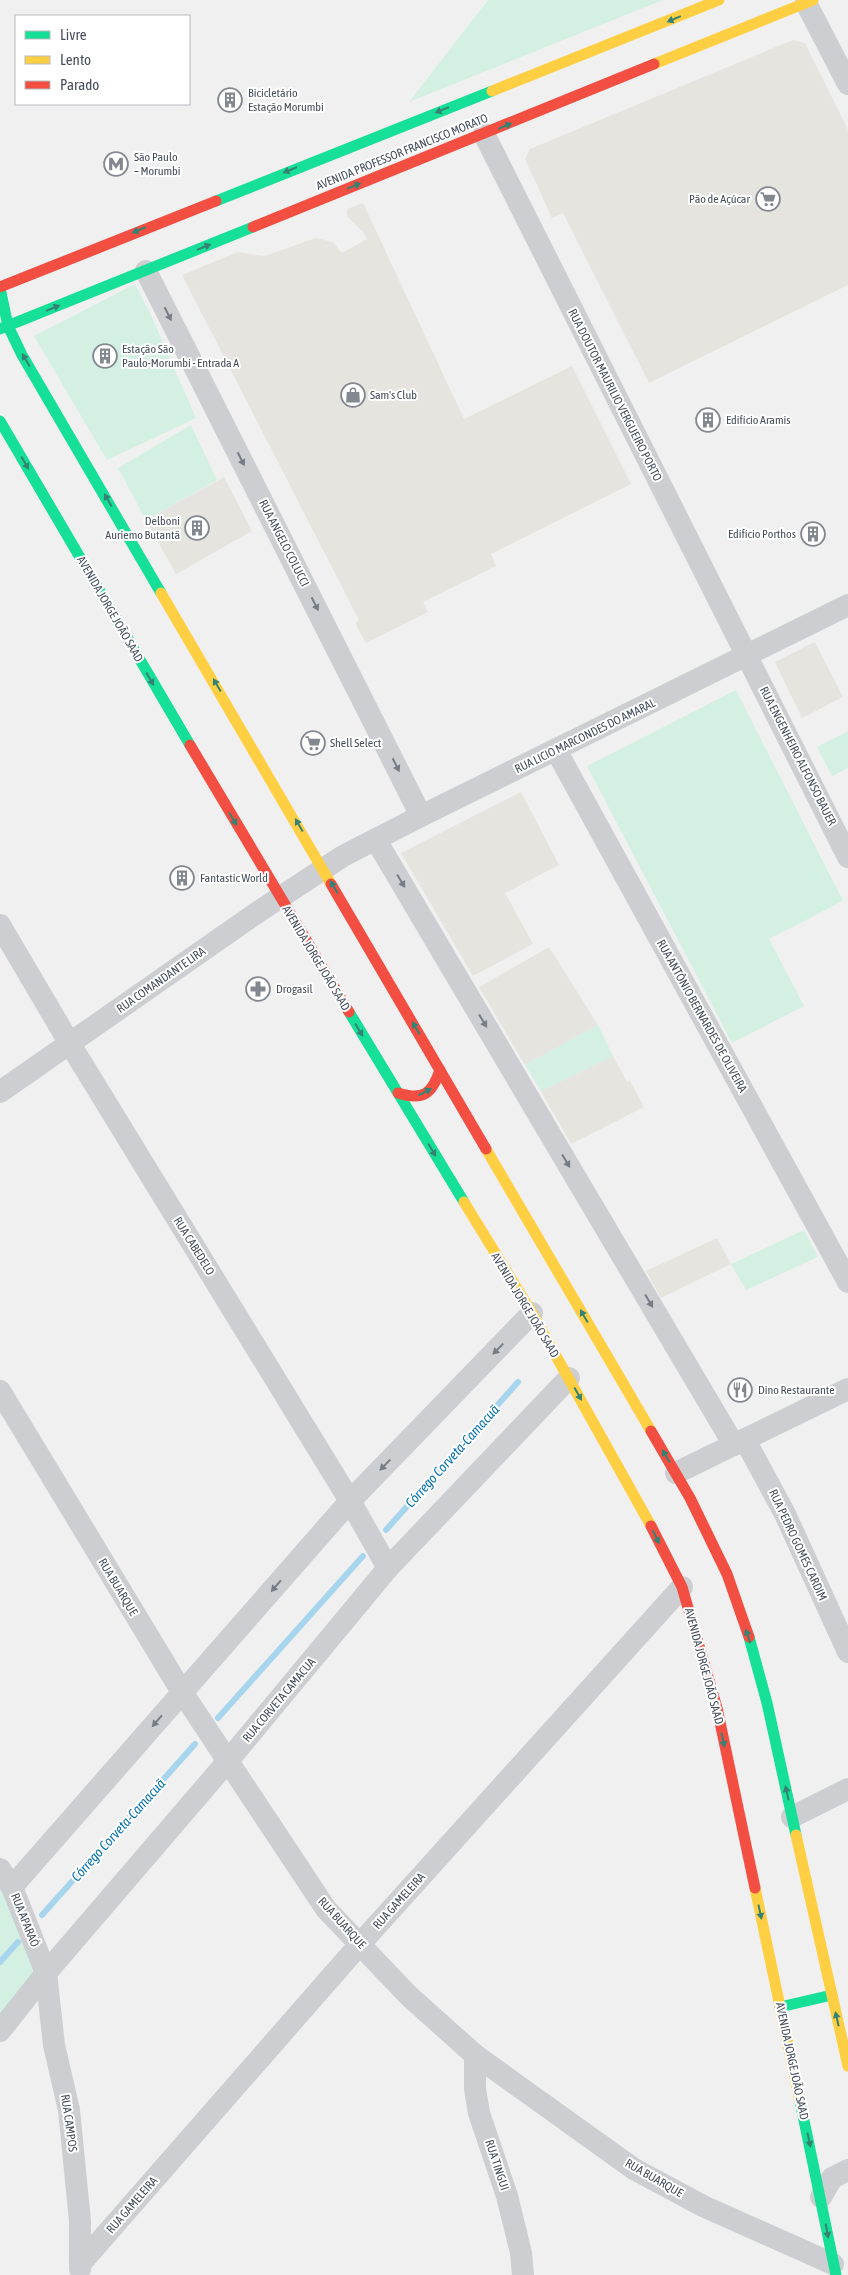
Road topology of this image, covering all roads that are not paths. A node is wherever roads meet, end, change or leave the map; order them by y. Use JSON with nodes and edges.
{"nodes":[{"id":1,"x":719,"y":0,"type":"edge"},
{"id":2,"x":810,"y":1,"type":"edge"},
{"id":3,"x":848,"y":84,"type":"edge"},
{"id":4,"x":484,"y":134,"type":"junction"},
{"id":5,"x":146,"y":271,"type":"junction"},
{"id":6,"x":0,"y":288,"type":"edge"},
{"id":7,"x":4,"y":327,"type":"edge"},
{"id":8,"x":0,"y":421,"type":"edge"},
{"id":9,"x":848,"y":605,"type":"edge"},
{"id":10,"x":747,"y":655,"type":"junction"},
{"id":11,"x":556,"y":750,"type":"junction"},
{"id":12,"x":421,"y":816,"type":"junction"},
{"id":13,"x":376,"y":840,"type":"junction"},
{"id":14,"x":848,"y":856,"type":"edge"},
{"id":15,"x":322,"y":868,"type":"junction"},
{"id":16,"x":280,"y":898,"type":"junction"},
{"id":17,"x":0,"y":925,"type":"edge"},
{"id":18,"x":70,"y":1044,"type":"junction"},
{"id":19,"x":440,"y":1070,"type":"junction"},
{"id":20,"x":0,"y":1092,"type":"edge"},
{"id":21,"x":398,"y":1093,"type":"junction"},
{"id":22,"x":848,"y":1282,"type":"edge"},
{"id":23,"x":532,"y":1314,"type":"junction"},
{"id":24,"x":568,"y":1378,"type":"junction"},
{"id":25,"x":848,"y":1389,"type":"edge"},
{"id":26,"x":0,"y":1391,"type":"edge"},
{"id":27,"x":740,"y":1442,"type":"junction"},
{"id":28,"x":676,"y":1474,"type":"junction"},
{"id":29,"x":350,"y":1501,"type":"junction"},
{"id":30,"x":388,"y":1568,"type":"junction"},
{"id":31,"x":682,"y":1587,"type":"junction"},
{"id":32,"x":848,"y":1652,"type":"edge"},
{"id":33,"x":182,"y":1692,"type":"junction"},
{"id":34,"x":226,"y":1762,"type":"junction"},
{"id":35,"x":848,"y":1789,"type":"edge"},
{"id":36,"x":792,"y":1817,"type":"junction"},
{"id":37,"x":6,"y":1878,"type":"edge"},
{"id":38,"x":360,"y":1944,"type":"junction"},
{"id":39,"x":46,"y":1973,"type":"junction"},
{"id":40,"x":832,"y":1996,"type":"junction"},
{"id":41,"x":780,"y":2007,"type":"junction"},
{"id":42,"x":0,"y":2032,"type":"edge"},
{"id":43,"x":475,"y":2055,"type":"junction"},
{"id":44,"x":848,"y":2066,"type":"edge"},
{"id":45,"x":848,"y":2170,"type":"edge"},
{"id":46,"x":821,"y":2198,"type":"junction"},
{"id":47,"x":80,"y":2269,"type":"edge"},
{"id":48,"x":834,"y":2269,"type":"edge"},
{"id":49,"x":523,"y":2275,"type":"edge"}],
"edges":[{"from":1,"to":6,"type":"main road","name":"AVENIDA PROFESSOR FRANCISCO MORATO","one_way":true},
{"from":2,"to":3,"type":"street"},
{"from":4,"to":2,"type":"main road","name":"AVENIDA PROFESSOR FRANCISCO MORATO","one_way":true},
{"from":5,"to":4,"type":"main road","name":"AVENIDA PROFESSOR FRANCISCO MORATO","one_way":true},
{"from":4,"to":10,"type":"street","name":"RUA DOUTOR MAURILIO VERGUEIRO PORTO"},
{"from":7,"to":5,"type":"main road","name":"AVENIDA PROFESSOR FRANCISCO MORATO","one_way":true},
{"from":5,"to":12,"type":"street","name":"RUA ANGELO COLUCCI","one_way":true},
{"from":6,"to":7,"type":"main road"},
{"from":15,"to":7,"type":"main road","one_way":true},
{"from":8,"to":16,"type":"main road","name":"AVENIDA JORGE JOÃO SAAD","one_way":true},
{"from":9,"to":10,"type":"street","name":"RUA LICIO MARCONDES DO AMARAL"},
{"from":10,"to":11,"type":"street","name":"RUA LICIO MARCONDES DO AMARAL"},
{"from":10,"to":14,"type":"street","name":"RUA ENGENHEIRO ALFONSO BAUER"},
{"from":11,"to":12,"type":"street","name":"RUA LICIO MARCONDES DO AMARAL"},
{"from":11,"to":22,"type":"street","name":"RUA ANTÔNIO BERNARDES DE OLIVEIRA"},
{"from":12,"to":13,"type":"street","name":"RUA LICIO MARCONDES DO AMARAL"},
{"from":13,"to":15,"type":"street","name":"RUA LICIO MARCONDES DO AMARAL"},
{"from":13,"to":27,"type":"street","one_way":true},
{"from":15,"to":16,"type":"street","name":"RUA COMANDANTE LIRA"},
{"from":19,"to":15,"type":"main road","one_way":true},
{"from":16,"to":18,"type":"street","name":"RUA COMANDANTE LIRA"},
{"from":16,"to":21,"type":"main road","name":"AVENIDA JORGE JOÃO SAAD","one_way":true},
{"from":17,"to":18,"type":"street","name":"RUA CABEDELO"},
{"from":18,"to":20,"type":"street","name":"RUA COMANDANTE LIRA"},
{"from":18,"to":29,"type":"street","name":"RUA CABEDELO"},
{"from":21,"to":19,"type":"main road","one_way":true},
{"from":28,"to":19,"type":"main road","one_way":true},
{"from":21,"to":23,"type":"main road","name":"AVENIDA JORGE JOÃO SAAD","one_way":true},
{"from":23,"to":24,"type":"main road","name":"AVENIDA JORGE JOÃO SAAD"},
{"from":23,"to":29,"type":"street","one_way":true},
{"from":24,"to":30,"type":"street","name":"RUA CORVETA CAMACUA"},
{"from":24,"to":31,"type":"main road","name":"AVENIDA JORGE JOÃO SAAD","one_way":true},
{"from":25,"to":27,"type":"street"},
{"from":26,"to":33,"type":"street","name":"RUA BUARQUE"},
{"from":27,"to":28,"type":"street"},
{"from":27,"to":32,"type":"street","name":"RUA PEDRO GOMES CARDIM"},
{"from":36,"to":28,"type":"main road","one_way":true},
{"from":29,"to":30,"type":"street","name":"RUA CABEDELO"},
{"from":29,"to":33,"type":"street","one_way":true},
{"from":30,"to":34,"type":"street","name":"RUA CORVETA CAMACUA"},
{"from":31,"to":38,"type":"street","name":"RUA GAMELEIRA"},
{"from":31,"to":41,"type":"main road","name":"AVENIDA JORGE JOÃO SAAD","one_way":true},
{"from":33,"to":34,"type":"street","name":"RUA BUARQUE"},
{"from":33,"to":37,"type":"street","one_way":true},
{"from":34,"to":38,"type":"street","name":"RUA BUARQUE"},
{"from":34,"to":39,"type":"street","name":"RUA CORVETA CAMACUA"},
{"from":35,"to":36,"type":"street"},
{"from":36,"to":40,"type":"main road"},
{"from":37,"to":39,"type":"street","name":"RUA APARAÓ"},
{"from":38,"to":43,"type":"street","name":"RUA BUARQUE"},
{"from":38,"to":47,"type":"street","name":"RUA GAMELEIRA"},
{"from":39,"to":42,"type":"street","name":"RUA CORVETA CAMACUA"},
{"from":39,"to":47,"type":"street","name":"RUA CAMPOS"},
{"from":40,"to":41,"type":"main road"},
{"from":44,"to":40,"type":"main road","one_way":true},
{"from":41,"to":46,"type":"main road","name":"AVENIDA JORGE JOÃO SAAD","one_way":true},
{"from":43,"to":48,"type":"street","name":"RUA BUARQUE"},
{"from":43,"to":49,"type":"street","name":"RUA TINGUI"},
{"from":45,"to":46,"type":"street"},
{"from":46,"to":48,"type":"main road","name":"AVENIDA JORGE JOÃO SAAD","one_way":true}]}
